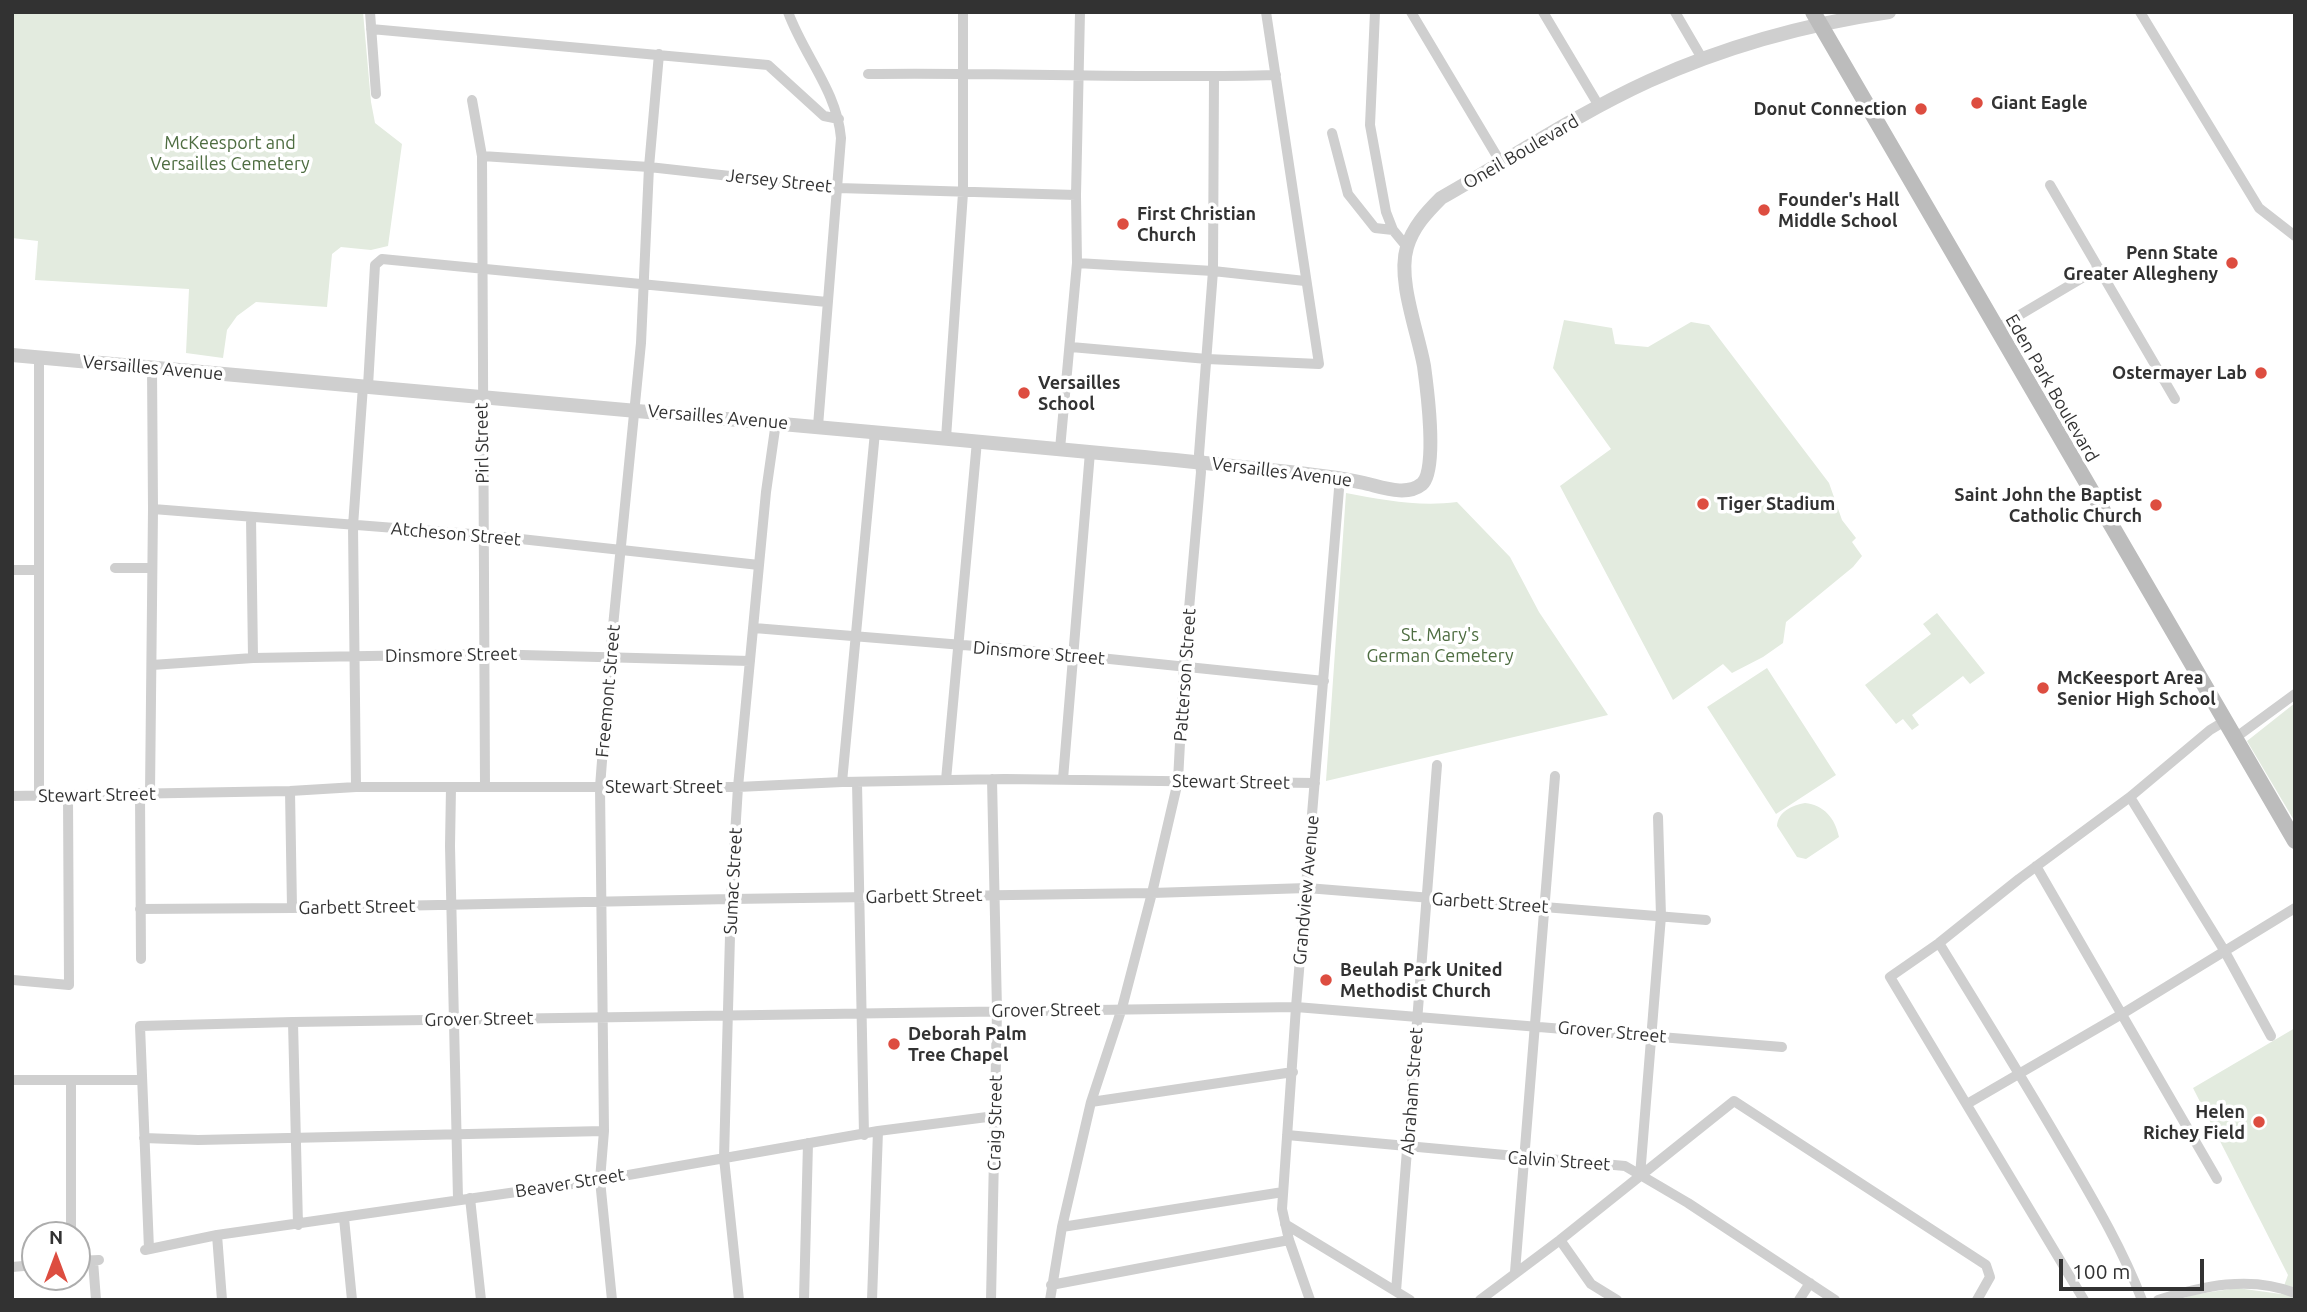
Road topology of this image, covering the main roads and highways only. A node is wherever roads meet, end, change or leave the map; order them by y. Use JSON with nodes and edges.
{"nodes":[{"id":1,"x":1816,"y":19,"type":"edge"},
{"id":2,"x":2295,"y":841,"type":"edge"}],
"edges":[{"from":1,"to":2,"type":"main road","name":"Eden Park Boulevard"}]}
